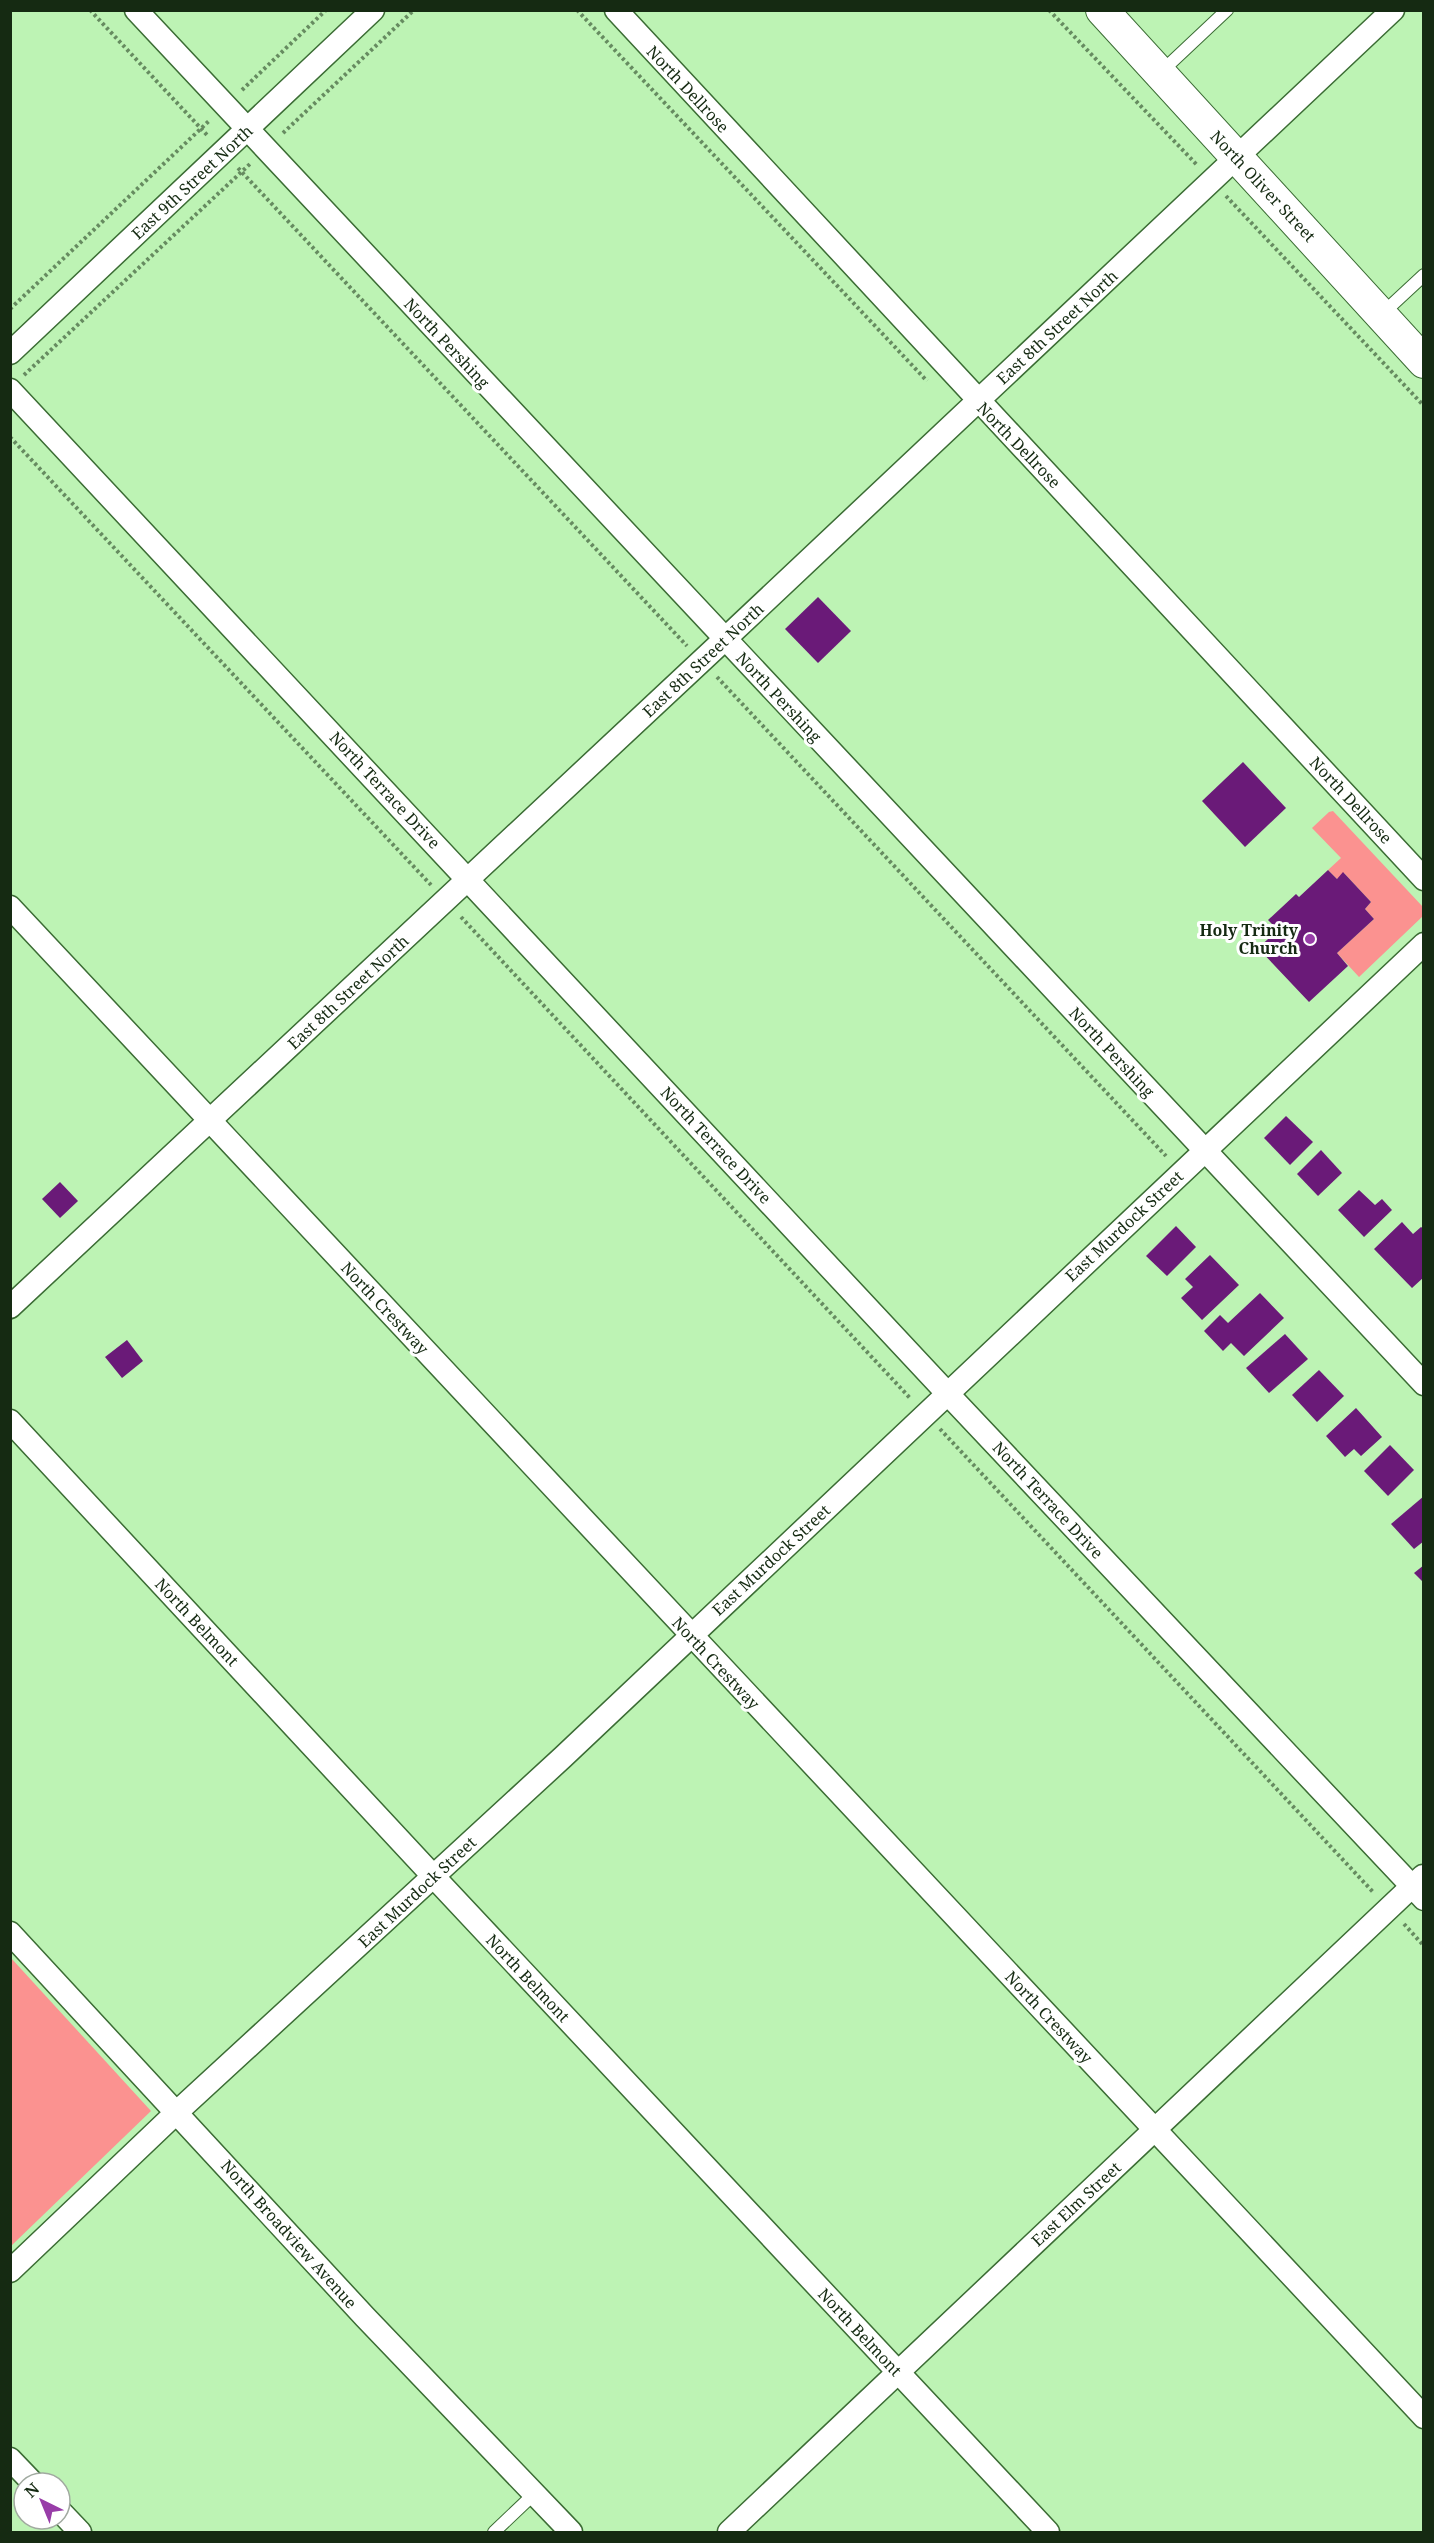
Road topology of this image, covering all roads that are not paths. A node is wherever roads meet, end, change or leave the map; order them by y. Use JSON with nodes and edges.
{"nodes":[{"id":1,"x":136,"y":10,"type":"edge"},
{"id":2,"x":373,"y":10,"type":"edge"},
{"id":3,"x":616,"y":10,"type":"edge"},
{"id":4,"x":1102,"y":10,"type":"edge"},
{"id":5,"x":1227,"y":10,"type":"edge"},
{"id":6,"x":1393,"y":10,"type":"edge"},
{"id":7,"x":1160,"y":74,"type":"junction"},
{"id":8,"x":247,"y":130,"type":"junction"},
{"id":9,"x":1236,"y":158,"type":"junction"},
{"id":10,"x":1424,"y":275,"type":"edge"},
{"id":11,"x":1381,"y":315,"type":"junction"},
{"id":12,"x":1420,"y":350,"type":"edge"},
{"id":13,"x":10,"y":353,"type":"edge"},
{"id":14,"x":14,"y":386,"type":"edge"},
{"id":15,"x":978,"y":401,"type":"junction"},
{"id":16,"x":725,"y":639,"type":"junction"},
{"id":17,"x":469,"y":879,"type":"junction"},
{"id":18,"x":1424,"y":879,"type":"edge"},
{"id":19,"x":10,"y":907,"type":"edge"},
{"id":20,"x":1424,"y":944,"type":"edge"},
{"id":21,"x":210,"y":1120,"type":"junction"},
{"id":22,"x":1204,"y":1150,"type":"junction"},
{"id":23,"x":10,"y":1307,"type":"edge"},
{"id":24,"x":1424,"y":1384,"type":"edge"},
{"id":25,"x":947,"y":1393,"type":"junction"},
{"id":26,"x":10,"y":1421,"type":"edge"},
{"id":27,"x":691,"y":1636,"type":"junction"},
{"id":28,"x":434,"y":1877,"type":"junction"},
{"id":29,"x":1420,"y":1887,"type":"edge"},
{"id":30,"x":10,"y":1933,"type":"edge"},
{"id":31,"x":177,"y":2112,"type":"junction"},
{"id":32,"x":1154,"y":2130,"type":"junction"},
{"id":33,"x":10,"y":2271,"type":"edge"},
{"id":34,"x":898,"y":2373,"type":"junction"},
{"id":35,"x":1424,"y":2417,"type":"edge"},
{"id":36,"x":10,"y":2459,"type":"edge"},
{"id":37,"x":22,"y":2471,"type":"edge"},
{"id":38,"x":534,"y":2494,"type":"junction"},
{"id":39,"x":494,"y":2532,"type":"edge"},
{"id":40,"x":571,"y":2532,"type":"edge"},
{"id":41,"x":729,"y":2532,"type":"edge"},
{"id":42,"x":1048,"y":2532,"type":"edge"}],
"edges":[{"from":1,"to":8,"type":"street","name":"North Pershing"},
{"from":2,"to":8,"type":"street","name":"East 9th Street North"},
{"from":3,"to":15,"type":"street","name":"North Dellrose"},
{"from":4,"to":7,"type":"main road","name":"North Oliver Street"},
{"from":5,"to":7,"type":"lane"},
{"from":6,"to":9,"type":"street","name":"East 8th Street North"},
{"from":7,"to":9,"type":"main road","name":"North Oliver Street"},
{"from":8,"to":13,"type":"street","name":"East 9th Street North"},
{"from":8,"to":16,"type":"street","name":"North Pershing"},
{"from":9,"to":11,"type":"main road","name":"North Oliver Street"},
{"from":9,"to":15,"type":"street","name":"East 8th Street North"},
{"from":10,"to":11,"type":"lane"},
{"from":11,"to":12,"type":"main road","name":"North Oliver Street"},
{"from":14,"to":17,"type":"street","name":"North Terrace Drive"},
{"from":15,"to":16,"type":"street","name":"East 8th Street North"},
{"from":15,"to":18,"type":"street","name":"North Dellrose"},
{"from":16,"to":17,"type":"street","name":"East 8th Street North"},
{"from":16,"to":22,"type":"street","name":"North Pershing"},
{"from":17,"to":21,"type":"street","name":"East 8th Street North"},
{"from":17,"to":25,"type":"street","name":"North Terrace Drive"},
{"from":19,"to":21,"type":"street","name":"North Crestway"},
{"from":20,"to":22,"type":"street","name":"East Murdock Street"},
{"from":21,"to":23,"type":"street","name":"East 8th Street North"},
{"from":21,"to":27,"type":"street","name":"North Crestway"},
{"from":22,"to":24,"type":"street","name":"North Pershing"},
{"from":22,"to":25,"type":"street","name":"East Murdock Street"},
{"from":25,"to":27,"type":"street","name":"East Murdock Street"},
{"from":25,"to":29,"type":"street","name":"North Terrace Drive"},
{"from":26,"to":28,"type":"street","name":"North Belmont"},
{"from":27,"to":28,"type":"street","name":"East Murdock Street"},
{"from":27,"to":32,"type":"street","name":"North Crestway"},
{"from":28,"to":31,"type":"street","name":"East Murdock Street"},
{"from":28,"to":34,"type":"street","name":"North Belmont"},
{"from":29,"to":32,"type":"street","name":"East Elm Street"},
{"from":30,"to":31,"type":"street","name":"North Broadview Avenue"},
{"from":31,"to":33,"type":"street","name":"East Murdock Street"},
{"from":31,"to":38,"type":"street","name":"North Broadview Avenue"},
{"from":32,"to":34,"type":"street","name":"East Elm Street"},
{"from":32,"to":35,"type":"street","name":"North Crestway"},
{"from":34,"to":41,"type":"street","name":"East Elm Street"},
{"from":34,"to":42,"type":"street","name":"North Belmont"},
{"from":36,"to":37,"type":"street"},
{"from":38,"to":39,"type":"lane"},
{"from":38,"to":40,"type":"street","name":"North Broadview Avenue"}]}
